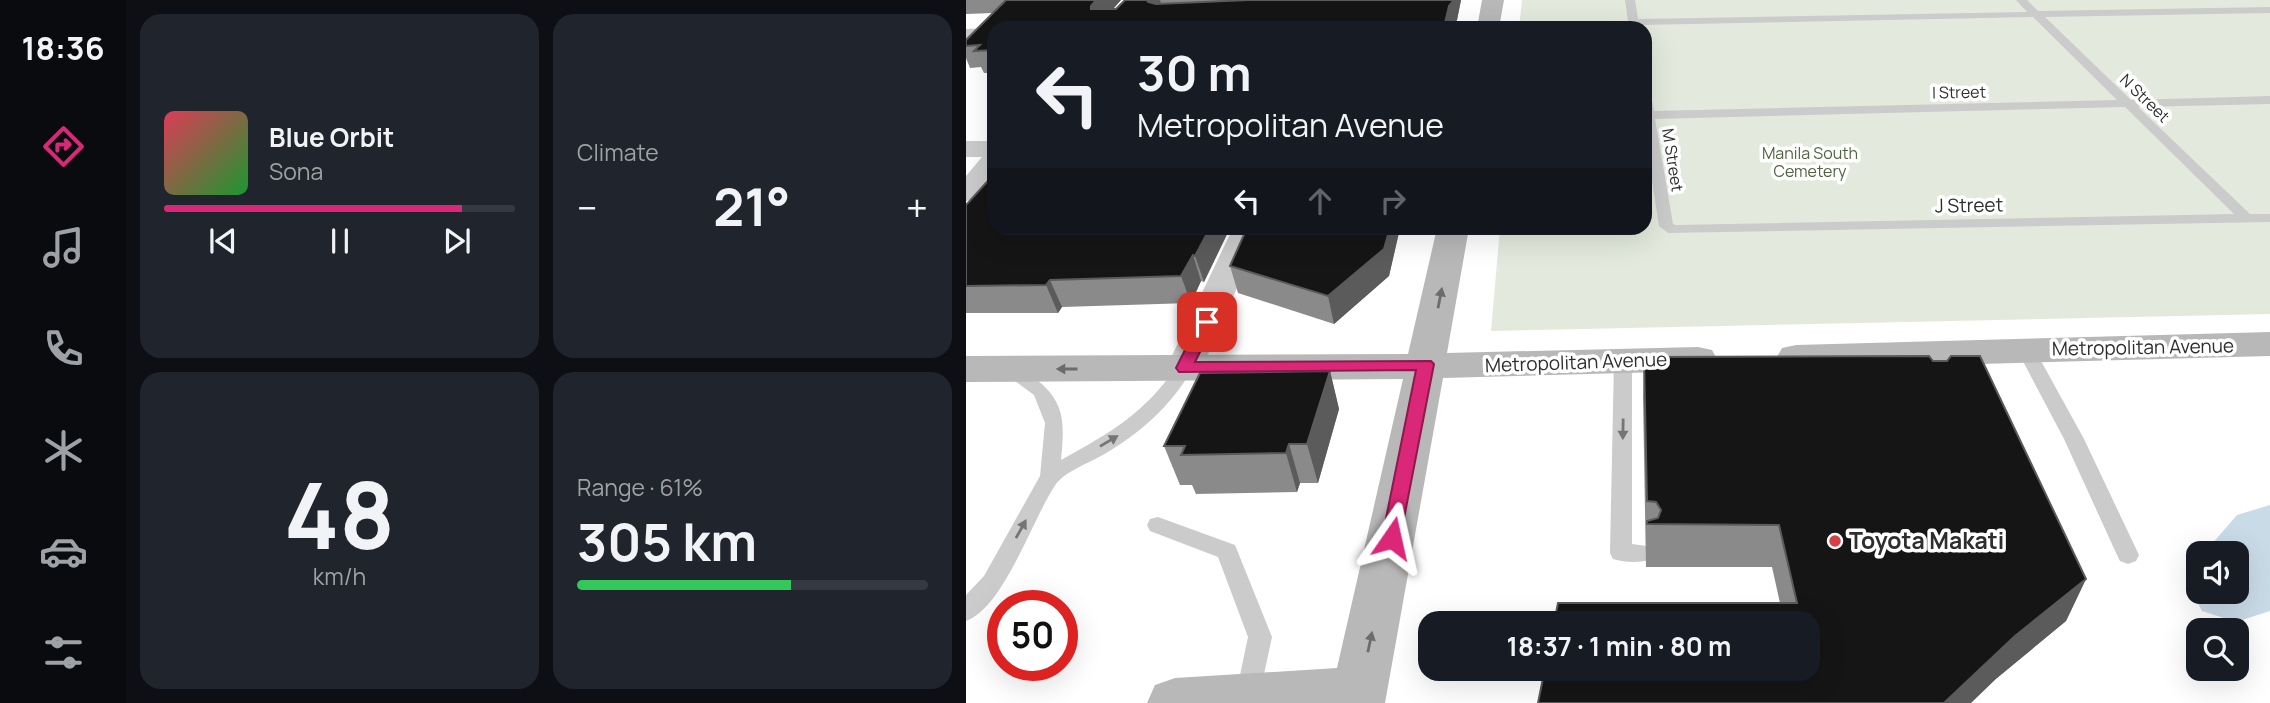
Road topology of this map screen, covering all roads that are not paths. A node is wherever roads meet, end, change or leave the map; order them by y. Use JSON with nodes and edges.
{"nodes":[{"id":1,"x":1493,"y":0,"type":"edge"},
{"id":2,"x":1630,"y":0,"type":"edge"},
{"id":3,"x":2021,"y":0,"type":"edge"},
{"id":4,"x":2270,"y":10,"type":"edge"},
{"id":5,"x":2036,"y":15,"type":"junction"},
{"id":6,"x":1489,"y":21,"type":"edge"},
{"id":7,"x":1633,"y":21,"type":"edge"},
{"id":8,"x":1652,"y":25,"type":"edge"},
{"id":9,"x":987,"y":34,"type":"edge"},
{"id":10,"x":966,"y":35,"type":"edge"},
{"id":11,"x":2270,"y":100,"type":"edge"},
{"id":12,"x":2128,"y":103,"type":"junction"},
{"id":13,"x":1652,"y":115,"type":"edge"},
{"id":14,"x":1652,"y":140,"type":"edge"},
{"id":15,"x":966,"y":149,"type":"edge"},
{"id":16,"x":987,"y":149,"type":"edge"},
{"id":17,"x":987,"y":168,"type":"edge"},
{"id":18,"x":966,"y":193,"type":"edge"},
{"id":19,"x":2270,"y":218,"type":"edge"},
{"id":20,"x":2247,"y":219,"type":"junction"},
{"id":21,"x":1669,"y":229,"type":"joint"},
{"id":22,"x":1245,"y":235,"type":"edge"},
{"id":23,"x":1452,"y":235,"type":"edge"},
{"id":24,"x":2270,"y":344,"type":"edge"},
{"id":25,"x":2026,"y":351,"type":"junction"},
{"id":26,"x":1623,"y":360,"type":"junction"},
{"id":27,"x":1426,"y":364,"type":"junction"},
{"id":28,"x":1184,"y":368,"type":"junction"},
{"id":29,"x":966,"y":369,"type":"edge"},
{"id":30,"x":1010,"y":369,"type":"junction"},
{"id":31,"x":1050,"y":476,"type":"junction"},
{"id":32,"x":1158,"y":525,"type":"dead end"},
{"id":33,"x":1646,"y":553,"type":"edge"},
{"id":34,"x":2128,"y":555,"type":"dead end"},
{"id":35,"x":966,"y":611,"type":"edge"},
{"id":36,"x":1248,"y":699,"type":"junction"},
{"id":37,"x":1354,"y":699,"type":"edge"},
{"id":38,"x":1175,"y":703,"type":"edge"},
{"id":39,"x":1194,"y":703,"type":"edge"}],
"edges":[{"from":1,"to":6,"type":"street"},
{"from":2,"to":7,"type":"lane"},
{"from":3,"to":5,"type":"lane","name":"N Street"},
{"from":4,"to":5,"type":"lane"},
{"from":5,"to":8,"type":"lane"},
{"from":5,"to":12,"type":"lane","name":"N Street"},
{"from":9,"to":10,"type":"street"},
{"from":11,"to":12,"type":"lane","name":"I Street"},
{"from":12,"to":13,"type":"lane","name":"I Street"},
{"from":12,"to":20,"type":"lane","name":"N Street"},
{"from":14,"to":21,"type":"lane","name":"M Street"},
{"from":15,"to":16,"type":"street"},
{"from":17,"to":18,"type":"street"},
{"from":19,"to":20,"type":"lane","name":"J Street"},
{"from":20,"to":21,"type":"lane","name":"J Street"},
{"from":22,"to":28,"type":"street"},
{"from":27,"to":23,"type":"street","one_way":true},
{"from":24,"to":25,"type":"street","name":"Metropolitan Avenue"},
{"from":25,"to":26,"type":"street","name":"Metropolitan Avenue"},
{"from":25,"to":34,"type":"lane"},
{"from":26,"to":27,"type":"street","name":"Metropolitan Avenue"},
{"from":26,"to":33,"type":"lane","one_way":true},
{"from":27,"to":28,"type":"street","name":"Metropolitan Avenue"},
{"from":37,"to":27,"type":"street","one_way":true},
{"from":28,"to":30,"type":"street","name":"Metropolitan Avenue","one_way":true},
{"from":31,"to":28,"type":"lane","one_way":true},
{"from":29,"to":30,"type":"street","name":"Metropolitan Avenue"},
{"from":30,"to":31,"type":"lane"},
{"from":35,"to":31,"type":"lane","one_way":true},
{"from":32,"to":36,"type":"lane"},
{"from":36,"to":37,"type":"street"},
{"from":36,"to":39,"type":"street"},
{"from":38,"to":39,"type":"street"}]}
